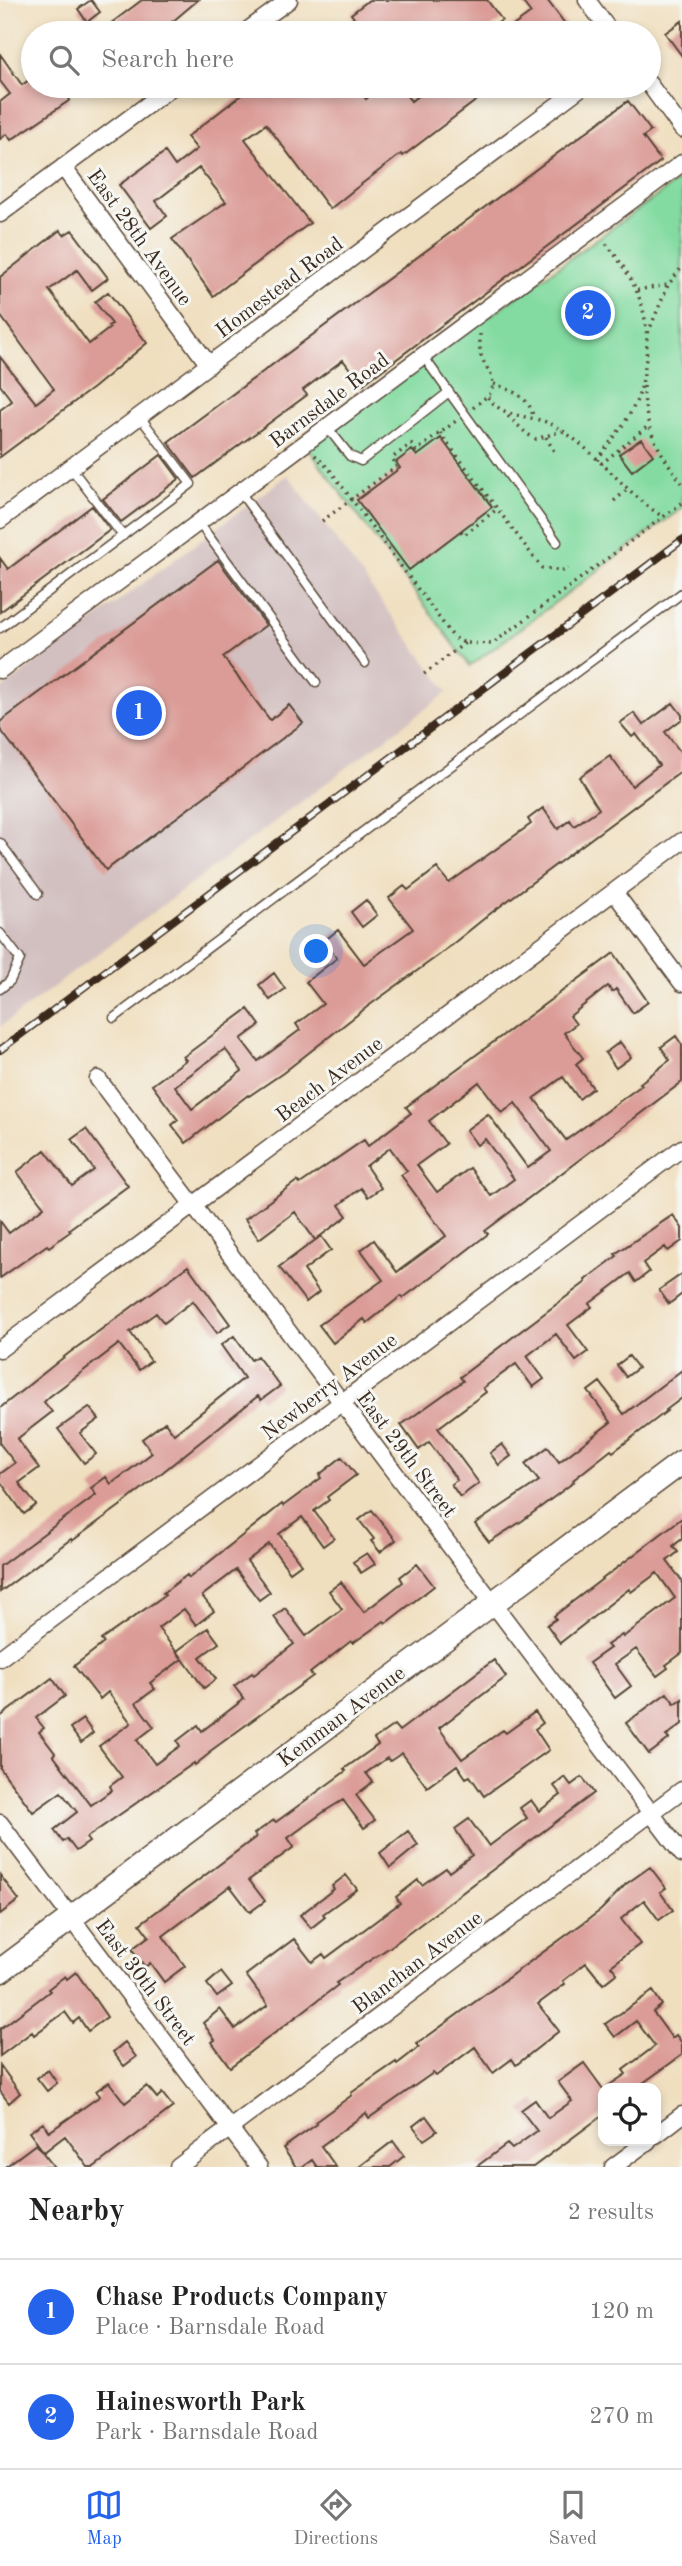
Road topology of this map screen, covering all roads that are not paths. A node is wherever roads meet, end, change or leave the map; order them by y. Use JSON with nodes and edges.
{"nodes":[{"id":1,"x":289,"y":0,"type":"edge"},
{"id":2,"x":587,"y":0,"type":"edge"},
{"id":3,"x":260,"y":21,"type":"edge"},
{"id":4,"x":602,"y":21,"type":"edge"},
{"id":5,"x":157,"y":98,"type":"edge"},
{"id":6,"x":567,"y":98,"type":"edge"},
{"id":7,"x":659,"y":98,"type":"edge"},
{"id":8,"x":682,"y":129,"type":"edge"},
{"id":9,"x":682,"y":163,"type":"edge"},
{"id":10,"x":63,"y":167,"type":"junction"},
{"id":11,"x":0,"y":214,"type":"edge"},
{"id":12,"x":422,"y":356,"type":"junction"},
{"id":13,"x":209,"y":365,"type":"junction"},
{"id":14,"x":449,"y":392,"type":"junction"},
{"id":15,"x":139,"y":417,"type":"junction"},
{"id":16,"x":327,"y":427,"type":"junction"},
{"id":17,"x":71,"y":468,"type":"junction"},
{"id":18,"x":240,"y":492,"type":"junction"},
{"id":19,"x":0,"y":520,"type":"edge"},
{"id":20,"x":199,"y":523,"type":"junction"},
{"id":21,"x":122,"y":536,"type":"junction"},
{"id":22,"x":557,"y":542,"type":"dead end"},
{"id":23,"x":682,"y":593,"type":"edge"},
{"id":24,"x":0,"y":628,"type":"edge"},
{"id":25,"x":365,"y":663,"type":"dead end"},
{"id":26,"x":0,"y":670,"type":"edge"},
{"id":27,"x":316,"y":682,"type":"dead end"},
{"id":28,"x":682,"y":841,"type":"edge"},
{"id":29,"x":0,"y":843,"type":"edge"},
{"id":30,"x":614,"y":892,"type":"junction"},
{"id":31,"x":38,"y":894,"type":"dead end"},
{"id":32,"x":0,"y":933,"type":"edge"},
{"id":33,"x":682,"y":984,"type":"edge"},
{"id":34,"x":0,"y":989,"type":"edge"},
{"id":35,"x":114,"y":1018,"type":"dead end"},
{"id":36,"x":98,"y":1079,"type":"dead end"},
{"id":37,"x":682,"y":1148,"type":"edge"},
{"id":38,"x":193,"y":1207,"type":"junction"},
{"id":39,"x":0,"y":1349,"type":"edge"},
{"id":40,"x":342,"y":1402,"type":"junction"},
{"id":41,"x":682,"y":1462,"type":"edge"},
{"id":42,"x":492,"y":1604,"type":"junction"},
{"id":43,"x":0,"y":1658,"type":"edge"},
{"id":44,"x":682,"y":1790,"type":"edge"},
{"id":45,"x":652,"y":1813,"type":"junction"},
{"id":46,"x":0,"y":1823,"type":"edge"},
{"id":47,"x":682,"y":1854,"type":"edge"},
{"id":48,"x":72,"y":1918,"type":"junction"},
{"id":49,"x":0,"y":1971,"type":"edge"},
{"id":50,"x":682,"y":2115,"type":"edge"},
{"id":51,"x":230,"y":2128,"type":"junction"},
{"id":52,"x":661,"y":2131,"type":"edge"},
{"id":53,"x":641,"y":2146,"type":"edge"},
{"id":54,"x":178,"y":2167,"type":"edge"},
{"id":55,"x":260,"y":2167,"type":"edge"},
{"id":56,"x":613,"y":2167,"type":"edge"}],
"edges":[{"from":1,"to":3,"type":"street"},
{"from":2,"to":4,"type":"street"},
{"from":5,"to":10,"type":"street"},
{"from":6,"to":13,"type":"street","name":"Homestead Road"},
{"from":7,"to":8,"type":"street"},
{"from":9,"to":12,"type":"street","name":"Barnsdale Road"},
{"from":10,"to":11,"type":"street"},
{"from":10,"to":13,"type":"street","name":"East 28th Avenue"},
{"from":12,"to":14,"type":"lane"},
{"from":12,"to":16,"type":"street","name":"Barnsdale Road"},
{"from":13,"to":15,"type":"street","name":"Homestead Road"},
{"from":14,"to":16,"type":"lane"},
{"from":14,"to":22,"type":"lane"},
{"from":15,"to":17,"type":"street","name":"Homestead Road"},
{"from":15,"to":21,"type":"lane"},
{"from":16,"to":18,"type":"street","name":"Barnsdale Road"},
{"from":17,"to":19,"type":"street","name":"Homestead Road"},
{"from":17,"to":21,"type":"lane"},
{"from":18,"to":20,"type":"street","name":"Barnsdale Road"},
{"from":18,"to":25,"type":"lane"},
{"from":20,"to":26,"type":"street","name":"Barnsdale Road"},
{"from":20,"to":27,"type":"lane"},
{"from":21,"to":24,"type":"lane"},
{"from":23,"to":35,"type":"lane"},
{"from":28,"to":30,"type":"street","name":"Beach Avenue"},
{"from":29,"to":31,"type":"lane"},
{"from":30,"to":33,"type":"street"},
{"from":30,"to":38,"type":"street","name":"Beach Avenue"},
{"from":32,"to":34,"type":"lane"},
{"from":36,"to":38,"type":"street","name":"East 29th Street"},
{"from":37,"to":40,"type":"street","name":"Newberry Avenue"},
{"from":38,"to":39,"type":"street","name":"Beach Avenue"},
{"from":38,"to":40,"type":"street","name":"East 29th Street"},
{"from":40,"to":42,"type":"street","name":"East 29th Street"},
{"from":40,"to":43,"type":"street","name":"Newberry Avenue"},
{"from":41,"to":42,"type":"street","name":"Kemman Avenue"},
{"from":42,"to":45,"type":"street","name":"East 29th Street"},
{"from":42,"to":48,"type":"street","name":"Kemman Avenue"},
{"from":44,"to":45,"type":"street","name":"Blanchan Avenue"},
{"from":45,"to":47,"type":"street","name":"East 29th Street"},
{"from":45,"to":51,"type":"street","name":"Blanchan Avenue"},
{"from":46,"to":48,"type":"street","name":"East 30th Street"},
{"from":48,"to":49,"type":"street","name":"Kemman Avenue"},
{"from":48,"to":51,"type":"street","name":"East 30th Street"},
{"from":50,"to":52,"type":"street"},
{"from":51,"to":54,"type":"street","name":"Blanchan Avenue"},
{"from":51,"to":55,"type":"street","name":"East 30th Street"},
{"from":53,"to":56,"type":"street"}]}
